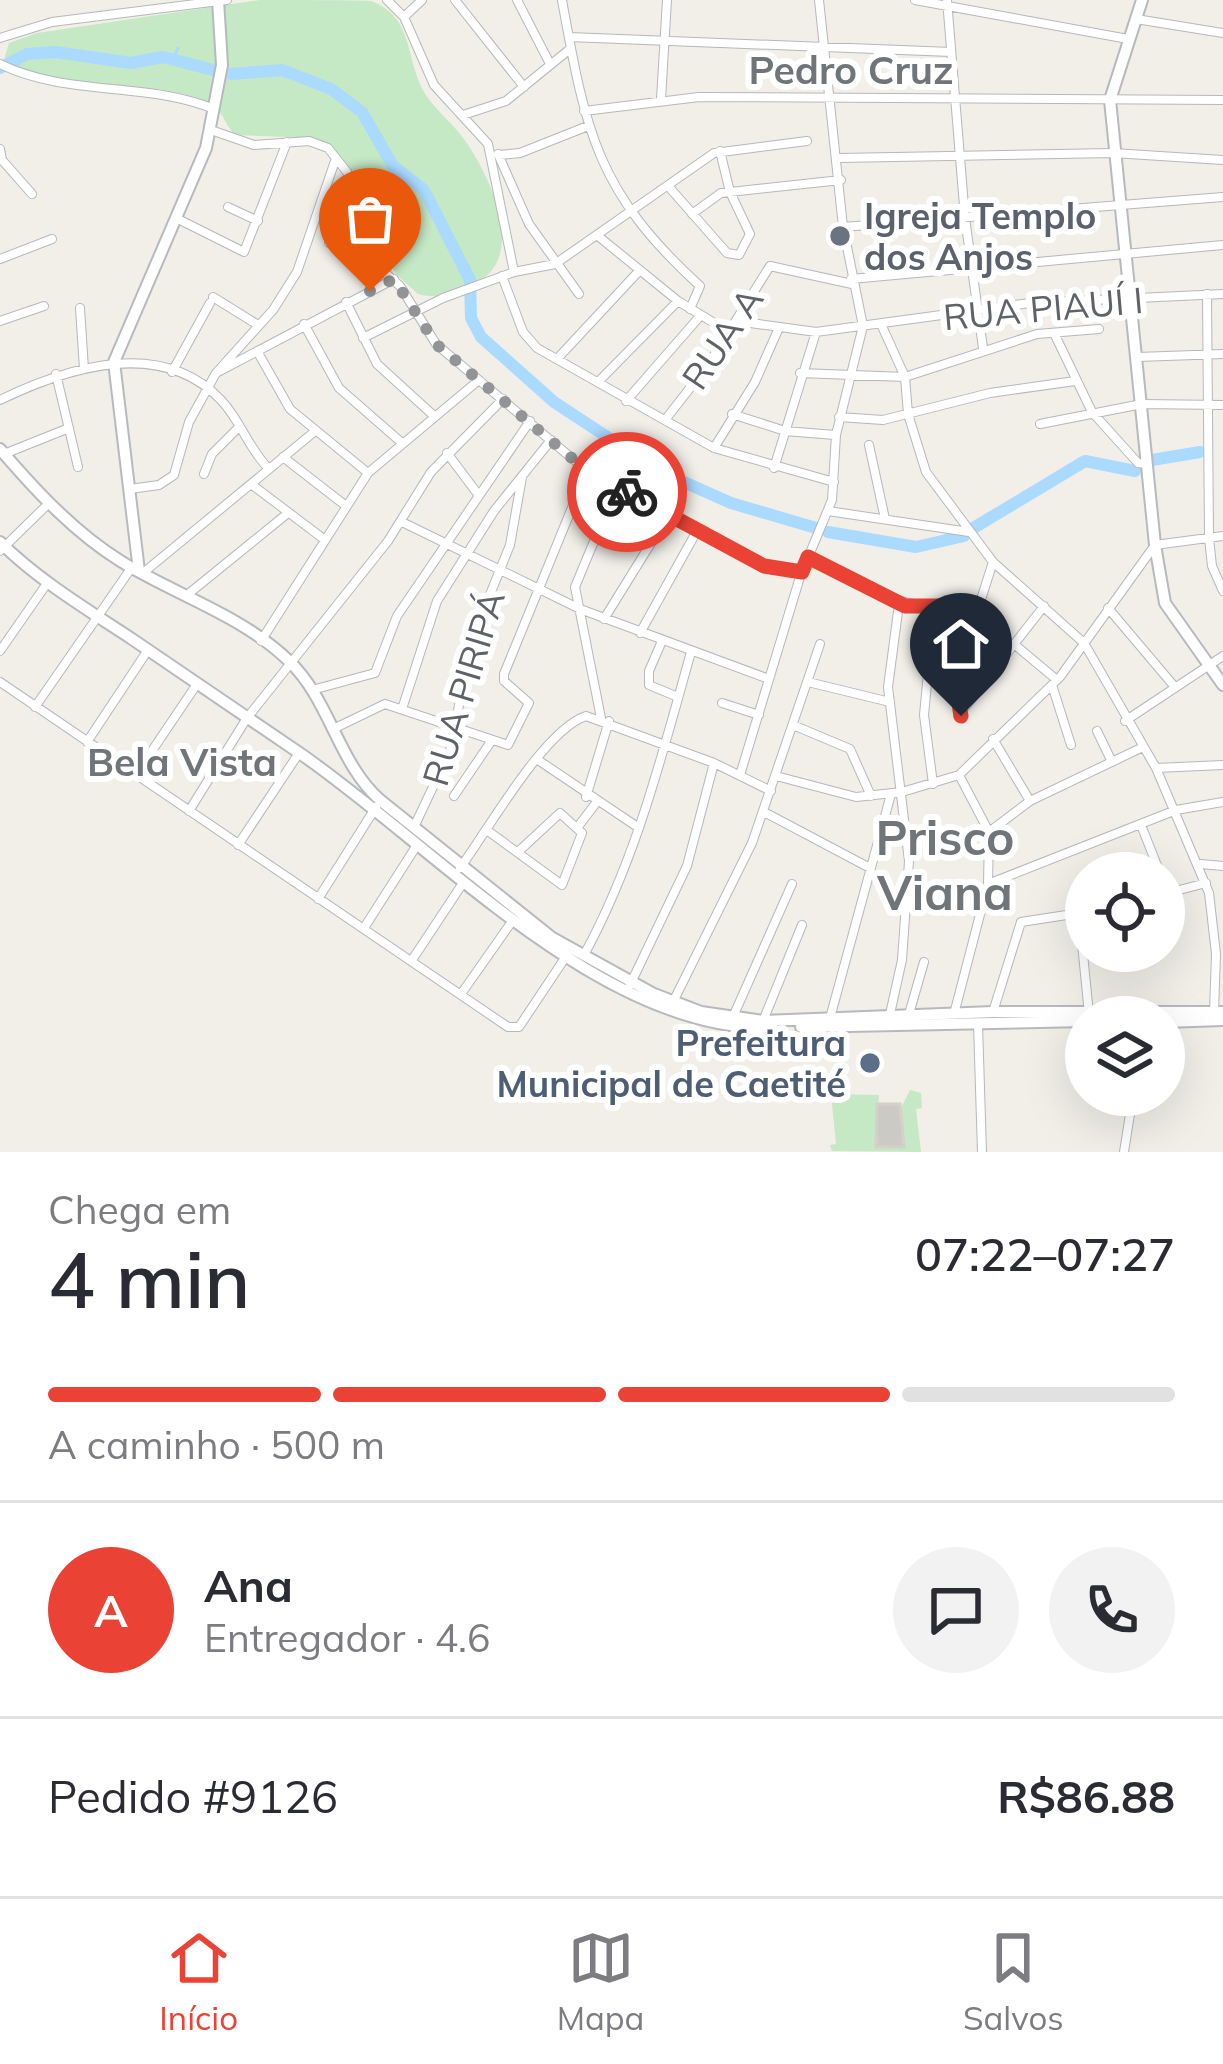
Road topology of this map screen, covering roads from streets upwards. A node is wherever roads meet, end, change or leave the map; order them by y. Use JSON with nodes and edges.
{"nodes":[{"id":1,"x":221,"y":0,"type":"edge"},
{"id":2,"x":387,"y":0,"type":"edge"},
{"id":3,"x":422,"y":0,"type":"edge"},
{"id":4,"x":455,"y":0,"type":"edge"},
{"id":5,"x":517,"y":0,"type":"edge"},
{"id":6,"x":562,"y":0,"type":"edge"},
{"id":7,"x":667,"y":0,"type":"edge"},
{"id":8,"x":819,"y":0,"type":"edge"},
{"id":9,"x":915,"y":0,"type":"edge"},
{"id":10,"x":1142,"y":0,"type":"edge"},
{"id":11,"x":946,"y":2,"type":"edge"},
{"id":12,"x":404,"y":17,"type":"junction"},
{"id":13,"x":1134,"y":19,"type":"junction"},
{"id":14,"x":1223,"y":33,"type":"edge"},
{"id":15,"x":569,"y":37,"type":"junction"},
{"id":16,"x":0,"y":38,"type":"edge"},
{"id":17,"x":663,"y":39,"type":"junction"},
{"id":18,"x":1128,"y":39,"type":"junction"},
{"id":19,"x":824,"y":48,"type":"junction"},
{"id":20,"x":570,"y":50,"type":"junction"},
{"id":21,"x":951,"y":52,"type":"junction"},
{"id":22,"x":0,"y":64,"type":"edge"},
{"id":23,"x":550,"y":64,"type":"junction"},
{"id":24,"x":524,"y":87,"type":"junction"},
{"id":25,"x":958,"y":96,"type":"junction"},
{"id":26,"x":832,"y":97,"type":"junction"},
{"id":27,"x":661,"y":99,"type":"junction"},
{"id":28,"x":1110,"y":100,"type":"junction"},
{"id":29,"x":1223,"y":100,"type":"edge"},
{"id":30,"x":214,"y":110,"type":"junction"},
{"id":31,"x":584,"y":111,"type":"junction"},
{"id":32,"x":463,"y":115,"type":"junction"},
{"id":33,"x":588,"y":126,"type":"junction"},
{"id":34,"x":211,"y":130,"type":"junction"},
{"id":35,"x":807,"y":141,"type":"dead end"},
{"id":36,"x":287,"y":142,"type":"junction"},
{"id":37,"x":0,"y":149,"type":"edge"},
{"id":38,"x":720,"y":150,"type":"junction"},
{"id":39,"x":1113,"y":153,"type":"junction"},
{"id":40,"x":495,"y":154,"type":"junction"},
{"id":41,"x":960,"y":156,"type":"junction"},
{"id":42,"x":337,"y":157,"type":"junction"},
{"id":43,"x":839,"y":158,"type":"junction"},
{"id":44,"x":1223,"y":160,"type":"edge"},
{"id":45,"x":841,"y":180,"type":"junction"},
{"id":46,"x":669,"y":187,"type":"junction"},
{"id":47,"x":730,"y":192,"type":"junction"},
{"id":48,"x":32,"y":194,"type":"dead end"},
{"id":49,"x":1223,"y":197,"type":"edge"},
{"id":50,"x":355,"y":204,"type":"junction"},
{"id":51,"x":1117,"y":205,"type":"junction"},
{"id":52,"x":228,"y":207,"type":"dead end"},
{"id":53,"x":631,"y":213,"type":"junction"},
{"id":54,"x":692,"y":214,"type":"junction"},
{"id":55,"x":176,"y":218,"type":"junction"},
{"id":56,"x":965,"y":218,"type":"junction"},
{"id":57,"x":258,"y":221,"type":"junction"},
{"id":58,"x":844,"y":227,"type":"junction"},
{"id":59,"x":598,"y":236,"type":"junction"},
{"id":60,"x":52,"y":239,"type":"dead end"},
{"id":61,"x":329,"y":243,"type":"dead end"},
{"id":62,"x":1223,"y":245,"type":"edge"},
{"id":63,"x":1122,"y":252,"type":"junction"},
{"id":64,"x":0,"y":260,"type":"edge"},
{"id":65,"x":555,"y":264,"type":"junction"},
{"id":66,"x":972,"y":267,"type":"junction"},
{"id":67,"x":639,"y":271,"type":"junction"},
{"id":68,"x":514,"y":272,"type":"junction"},
{"id":69,"x":502,"y":276,"type":"junction"},
{"id":70,"x":394,"y":279,"type":"junction"},
{"id":71,"x":852,"y":281,"type":"junction"},
{"id":72,"x":579,"y":294,"type":"dead end"},
{"id":73,"x":1207,"y":294,"type":"junction"},
{"id":74,"x":1223,"y":294,"type":"edge"},
{"id":75,"x":1128,"y":300,"type":"junction"},
{"id":76,"x":678,"y":301,"type":"junction"},
{"id":77,"x":346,"y":302,"type":"junction"},
{"id":78,"x":44,"y":306,"type":"dead end"},
{"id":79,"x":80,"y":308,"type":"dead end"},
{"id":80,"x":690,"y":309,"type":"junction"},
{"id":81,"x":414,"y":310,"type":"junction"},
{"id":82,"x":978,"y":310,"type":"junction"},
{"id":83,"x":700,"y":315,"type":"junction"},
{"id":84,"x":0,"y":321,"type":"edge"},
{"id":85,"x":736,"y":321,"type":"junction"},
{"id":86,"x":304,"y":324,"type":"junction"},
{"id":87,"x":881,"y":324,"type":"junction"},
{"id":88,"x":258,"y":325,"type":"junction"},
{"id":89,"x":863,"y":326,"type":"junction"},
{"id":90,"x":1100,"y":329,"type":"dead end"},
{"id":91,"x":778,"y":330,"type":"junction"},
{"id":92,"x":729,"y":332,"type":"junction"},
{"id":93,"x":816,"y":332,"type":"junction"},
{"id":94,"x":1054,"y":333,"type":"junction"},
{"id":95,"x":363,"y":338,"type":"junction"},
{"id":96,"x":983,"y":348,"type":"junction"},
{"id":97,"x":257,"y":351,"type":"junction"},
{"id":98,"x":1204,"y":352,"type":"junction"},
{"id":99,"x":1223,"y":354,"type":"edge"},
{"id":100,"x":1137,"y":357,"type":"junction"},
{"id":101,"x":557,"y":358,"type":"junction"},
{"id":102,"x":114,"y":362,"type":"junction"},
{"id":103,"x":84,"y":369,"type":"junction"},
{"id":104,"x":172,"y":372,"type":"junction"},
{"id":105,"x":216,"y":373,"type":"junction"},
{"id":106,"x":800,"y":373,"type":"junction"},
{"id":107,"x":56,"y":374,"type":"junction"},
{"id":108,"x":904,"y":376,"type":"junction"},
{"id":109,"x":847,"y":378,"type":"junction"},
{"id":110,"x":479,"y":380,"type":"junction"},
{"id":111,"x":1075,"y":381,"type":"junction"},
{"id":112,"x":598,"y":382,"type":"junction"},
{"id":113,"x":208,"y":387,"type":"junction"},
{"id":114,"x":503,"y":399,"type":"junction"},
{"id":115,"x":0,"y":400,"type":"edge"},
{"id":116,"x":626,"y":401,"type":"junction"},
{"id":117,"x":1205,"y":403,"type":"junction"},
{"id":118,"x":1142,"y":404,"type":"junction"},
{"id":119,"x":1223,"y":405,"type":"edge"},
{"id":120,"x":1092,"y":412,"type":"junction"},
{"id":121,"x":732,"y":414,"type":"junction"},
{"id":122,"x":908,"y":414,"type":"junction"},
{"id":123,"x":433,"y":415,"type":"junction"},
{"id":124,"x":839,"y":417,"type":"junction"},
{"id":125,"x":665,"y":420,"type":"junction"},
{"id":126,"x":530,"y":421,"type":"junction"},
{"id":127,"x":1040,"y":424,"type":"dead end"},
{"id":128,"x":239,"y":427,"type":"junction"},
{"id":129,"x":69,"y":428,"type":"junction"},
{"id":130,"x":785,"y":431,"type":"junction"},
{"id":131,"x":314,"y":432,"type":"junction"},
{"id":132,"x":836,"y":435,"type":"junction"},
{"id":133,"x":551,"y":440,"type":"junction"},
{"id":134,"x":402,"y":443,"type":"junction"},
{"id":135,"x":869,"y":445,"type":"dead end"},
{"id":136,"x":714,"y":448,"type":"junction"},
{"id":137,"x":2,"y":451,"type":"edge"},
{"id":138,"x":447,"y":453,"type":"junction"},
{"id":139,"x":283,"y":457,"type":"junction"},
{"id":140,"x":1147,"y":464,"type":"junction"},
{"id":141,"x":78,"y":467,"type":"dead end"},
{"id":142,"x":774,"y":468,"type":"junction"},
{"id":143,"x":269,"y":469,"type":"junction"},
{"id":144,"x":586,"y":470,"type":"junction"},
{"id":145,"x":368,"y":473,"type":"junction"},
{"id":146,"x":204,"y":475,"type":"dead end"},
{"id":147,"x":522,"y":477,"type":"junction"},
{"id":148,"x":834,"y":482,"type":"junction"},
{"id":149,"x":251,"y":484,"type":"junction"},
{"id":150,"x":617,"y":486,"type":"junction"},
{"id":151,"x":130,"y":489,"type":"junction"},
{"id":152,"x":477,"y":493,"type":"junction"},
{"id":153,"x":48,"y":504,"type":"junction"},
{"id":154,"x":346,"y":506,"type":"junction"},
{"id":155,"x":828,"y":511,"type":"junction"},
{"id":156,"x":288,"y":513,"type":"junction"},
{"id":157,"x":669,"y":514,"type":"junction"},
{"id":158,"x":885,"y":519,"type":"junction"},
{"id":159,"x":402,"y":522,"type":"junction"},
{"id":160,"x":698,"y":529,"type":"junction"},
{"id":161,"x":970,"y":532,"type":"junction"},
{"id":162,"x":1223,"y":536,"type":"edge"},
{"id":163,"x":1209,"y":538,"type":"junction"},
{"id":164,"x":325,"y":540,"type":"junction"},
{"id":165,"x":1155,"y":545,"type":"junction"},
{"id":166,"x":1,"y":546,"type":"edge"},
{"id":167,"x":448,"y":548,"type":"junction"},
{"id":168,"x":467,"y":556,"type":"junction"},
{"id":169,"x":808,"y":557,"type":"junction"},
{"id":170,"x":993,"y":562,"type":"junction"},
{"id":171,"x":138,"y":570,"type":"junction"},
{"id":172,"x":499,"y":572,"type":"junction"},
{"id":173,"x":802,"y":572,"type":"junction"},
{"id":174,"x":49,"y":580,"type":"junction"},
{"id":175,"x":535,"y":589,"type":"junction"},
{"id":176,"x":1223,"y":591,"type":"edge"},
{"id":177,"x":186,"y":596,"type":"junction"},
{"id":178,"x":898,"y":604,"type":"junction"},
{"id":179,"x":975,"y":606,"type":"junction"},
{"id":180,"x":1044,"y":606,"type":"junction"},
{"id":181,"x":1108,"y":608,"type":"junction"},
{"id":182,"x":580,"y":609,"type":"junction"},
{"id":183,"x":934,"y":610,"type":"junction"},
{"id":184,"x":97,"y":615,"type":"junction"},
{"id":185,"x":604,"y":619,"type":"junction"},
{"id":186,"x":640,"y":633,"type":"junction"},
{"id":187,"x":262,"y":640,"type":"junction"},
{"id":188,"x":662,"y":641,"type":"junction"},
{"id":189,"x":820,"y":644,"type":"dead end"},
{"id":190,"x":1014,"y":644,"type":"junction"},
{"id":191,"x":1084,"y":644,"type":"junction"},
{"id":192,"x":148,"y":650,"type":"junction"},
{"id":193,"x":0,"y":651,"type":"edge"},
{"id":194,"x":691,"y":652,"type":"junction"},
{"id":195,"x":1223,"y":656,"type":"edge"},
{"id":196,"x":290,"y":662,"type":"junction"},
{"id":197,"x":1210,"y":663,"type":"junction"},
{"id":198,"x":769,"y":680,"type":"junction"},
{"id":199,"x":0,"y":682,"type":"edge"},
{"id":200,"x":808,"y":682,"type":"junction"},
{"id":201,"x":1055,"y":682,"type":"junction"},
{"id":202,"x":197,"y":684,"type":"junction"},
{"id":203,"x":1223,"y":685,"type":"edge"},
{"id":204,"x":1174,"y":686,"type":"junction"},
{"id":205,"x":311,"y":690,"type":"junction"},
{"id":206,"x":678,"y":698,"type":"junction"},
{"id":207,"x":890,"y":702,"type":"junction"},
{"id":208,"x":722,"y":703,"type":"dead end"},
{"id":209,"x":35,"y":706,"type":"junction"},
{"id":210,"x":402,"y":709,"type":"junction"},
{"id":211,"x":759,"y":715,"type":"junction"},
{"id":212,"x":247,"y":718,"type":"junction"},
{"id":213,"x":605,"y":720,"type":"junction"},
{"id":214,"x":1125,"y":721,"type":"junction"},
{"id":215,"x":457,"y":725,"type":"junction"},
{"id":216,"x":793,"y":725,"type":"junction"},
{"id":217,"x":333,"y":729,"type":"junction"},
{"id":218,"x":1097,"y":731,"type":"dead end"},
{"id":219,"x":993,"y":739,"type":"junction"},
{"id":220,"x":492,"y":740,"type":"junction"},
{"id":221,"x":87,"y":742,"type":"junction"},
{"id":222,"x":664,"y":744,"type":"junction"},
{"id":223,"x":1071,"y":745,"type":"dead end"},
{"id":224,"x":1143,"y":747,"type":"junction"},
{"id":225,"x":299,"y":753,"type":"junction"},
{"id":226,"x":538,"y":760,"type":"junction"},
{"id":227,"x":1112,"y":762,"type":"junction"},
{"id":228,"x":714,"y":763,"type":"junction"},
{"id":229,"x":1223,"y":765,"type":"edge"},
{"id":230,"x":1156,"y":768,"type":"junction"},
{"id":231,"x":740,"y":775,"type":"junction"},
{"id":232,"x":959,"y":775,"type":"junction"},
{"id":233,"x":135,"y":776,"type":"junction"},
{"id":234,"x":776,"y":776,"type":"junction"},
{"id":235,"x":933,"y":784,"type":"junction"},
{"id":236,"x":771,"y":791,"type":"junction"},
{"id":237,"x":897,"y":793,"type":"junction"},
{"id":238,"x":454,"y":796,"type":"dead end"},
{"id":239,"x":871,"y":796,"type":"junction"},
{"id":240,"x":586,"y":797,"type":"junction"},
{"id":241,"x":1030,"y":801,"type":"junction"},
{"id":242,"x":1223,"y":802,"type":"edge"},
{"id":243,"x":596,"y":803,"type":"junction"},
{"id":244,"x":377,"y":804,"type":"junction"},
{"id":245,"x":1176,"y":810,"type":"junction"},
{"id":246,"x":189,"y":811,"type":"junction"},
{"id":247,"x":764,"y":812,"type":"junction"},
{"id":248,"x":1141,"y":825,"type":"junction"},
{"id":249,"x":414,"y":827,"type":"junction"},
{"id":250,"x":577,"y":828,"type":"junction"},
{"id":251,"x":640,"y":828,"type":"junction"},
{"id":252,"x":488,"y":831,"type":"junction"},
{"id":253,"x":989,"y":832,"type":"junction"},
{"id":254,"x":418,"y":844,"type":"junction"},
{"id":255,"x":238,"y":845,"type":"junction"},
{"id":256,"x":519,"y":851,"type":"junction"},
{"id":257,"x":1152,"y":852,"type":"edge"},
{"id":258,"x":1201,"y":864,"type":"junction"},
{"id":259,"x":1223,"y":866,"type":"edge"},
{"id":260,"x":870,"y":868,"type":"junction"},
{"id":261,"x":461,"y":874,"type":"junction"},
{"id":262,"x":1206,"y":883,"type":"junction"},
{"id":263,"x":793,"y":884,"type":"dead end"},
{"id":264,"x":988,"y":884,"type":"junction"},
{"id":265,"x":1185,"y":887,"type":"edge"},
{"id":266,"x":318,"y":899,"type":"junction"},
{"id":267,"x":1218,"y":912,"type":"edge"},
{"id":268,"x":1065,"y":915,"type":"edge"},
{"id":269,"x":514,"y":918,"type":"junction"},
{"id":270,"x":802,"y":925,"type":"dead end"},
{"id":271,"x":364,"y":928,"type":"junction"},
{"id":272,"x":1220,"y":954,"type":"edge"},
{"id":273,"x":567,"y":956,"type":"junction"},
{"id":274,"x":581,"y":959,"type":"junction"},
{"id":275,"x":412,"y":960,"type":"junction"},
{"id":276,"x":924,"y":962,"type":"dead end"},
{"id":277,"x":630,"y":986,"type":"junction"},
{"id":278,"x":461,"y":994,"type":"junction"},
{"id":279,"x":671,"y":1006,"type":"junction"},
{"id":280,"x":993,"y":1012,"type":"junction"},
{"id":281,"x":890,"y":1014,"type":"junction"},
{"id":282,"x":909,"y":1014,"type":"junction"},
{"id":283,"x":1185,"y":1015,"type":"edge"},
{"id":284,"x":1065,"y":1016,"type":"edge"},
{"id":285,"x":1218,"y":1016,"type":"edge"},
{"id":286,"x":924,"y":1018,"type":"junction"},
{"id":287,"x":953,"y":1018,"type":"junction"},
{"id":288,"x":1065,"y":1018,"type":"edge"},
{"id":289,"x":1185,"y":1020,"type":"edge"},
{"id":290,"x":763,"y":1021,"type":"junction"},
{"id":291,"x":826,"y":1021,"type":"junction"},
{"id":292,"x":978,"y":1022,"type":"junction"},
{"id":293,"x":730,"y":1023,"type":"junction"},
{"id":294,"x":1130,"y":1116,"type":"edge"},
{"id":295,"x":982,"y":1152,"type":"edge"},
{"id":296,"x":1124,"y":1152,"type":"edge"}],
"edges":[{"from":1,"to":16,"type":"street"},
{"from":1,"to":30,"type":"street"},
{"from":2,"to":12,"type":"street"},
{"from":3,"to":12,"type":"street"},
{"from":4,"to":24,"type":"street"},
{"from":5,"to":23,"type":"street"},
{"from":6,"to":15,"type":"street"},
{"from":7,"to":17,"type":"street"},
{"from":8,"to":19,"type":"street"},
{"from":9,"to":11,"type":"street"},
{"from":10,"to":13,"type":"street"},
{"from":11,"to":18,"type":"street"},
{"from":11,"to":21,"type":"street"},
{"from":12,"to":32,"type":"street"},
{"from":13,"to":14,"type":"street"},
{"from":13,"to":18,"type":"street"},
{"from":15,"to":17,"type":"street"},
{"from":15,"to":20,"type":"street"},
{"from":17,"to":19,"type":"street"},
{"from":17,"to":27,"type":"street"},
{"from":18,"to":28,"type":"street"},
{"from":19,"to":21,"type":"street"},
{"from":19,"to":26,"type":"street"},
{"from":20,"to":23,"type":"street"},
{"from":20,"to":31,"type":"street"},
{"from":21,"to":25,"type":"street"},
{"from":22,"to":30,"type":"street"},
{"from":23,"to":24,"type":"street"},
{"from":24,"to":32,"type":"street"},
{"from":25,"to":26,"type":"street"},
{"from":25,"to":28,"type":"street"},
{"from":25,"to":41,"type":"street"},
{"from":26,"to":27,"type":"street"},
{"from":26,"to":43,"type":"street"},
{"from":27,"to":31,"type":"street"},
{"from":28,"to":29,"type":"street"},
{"from":28,"to":39,"type":"street"},
{"from":30,"to":34,"type":"street"},
{"from":31,"to":33,"type":"street"},
{"from":32,"to":40,"type":"street"},
{"from":33,"to":40,"type":"street"},
{"from":33,"to":53,"type":"street"},
{"from":34,"to":36,"type":"street"},
{"from":34,"to":55,"type":"street"},
{"from":35,"to":38,"type":"street"},
{"from":36,"to":42,"type":"street"},
{"from":36,"to":57,"type":"street"},
{"from":37,"to":48,"type":"street"},
{"from":38,"to":46,"type":"street"},
{"from":38,"to":47,"type":"street"},
{"from":39,"to":41,"type":"street"},
{"from":39,"to":44,"type":"street"},
{"from":39,"to":51,"type":"street"},
{"from":40,"to":65,"type":"street"},
{"from":40,"to":68,"type":"street"},
{"from":41,"to":43,"type":"street"},
{"from":41,"to":56,"type":"street"},
{"from":42,"to":50,"type":"street"},
{"from":42,"to":88,"type":"street"},
{"from":43,"to":45,"type":"street"},
{"from":45,"to":47,"type":"street"},
{"from":45,"to":58,"type":"street"},
{"from":46,"to":53,"type":"street"},
{"from":46,"to":54,"type":"street"},
{"from":47,"to":54,"type":"street"},
{"from":47,"to":54,"type":"street"},
{"from":49,"to":51,"type":"street"},
{"from":50,"to":61,"type":"street"},
{"from":50,"to":70,"type":"street"},
{"from":51,"to":56,"type":"street"},
{"from":51,"to":63,"type":"street"},
{"from":52,"to":57,"type":"street"},
{"from":53,"to":59,"type":"street"},
{"from":53,"to":80,"type":"street"},
{"from":55,"to":57,"type":"street"},
{"from":55,"to":102,"type":"street"},
{"from":56,"to":58,"type":"street"},
{"from":56,"to":66,"type":"street"},
{"from":58,"to":71,"type":"street"},
{"from":59,"to":65,"type":"street"},
{"from":59,"to":67,"type":"street"},
{"from":60,"to":64,"type":"street"},
{"from":62,"to":63,"type":"street"},
{"from":63,"to":66,"type":"street"},
{"from":63,"to":75,"type":"street"},
{"from":65,"to":68,"type":"street"},
{"from":65,"to":72,"type":"street"},
{"from":66,"to":71,"type":"street"},
{"from":66,"to":82,"type":"street"},
{"from":67,"to":76,"type":"street"},
{"from":67,"to":101,"type":"street"},
{"from":68,"to":69,"type":"street"},
{"from":69,"to":81,"type":"street"},
{"from":69,"to":101,"type":"street"},
{"from":70,"to":77,"type":"street"},
{"from":70,"to":81,"type":"street"},
{"from":71,"to":85,"type":"street","name":"RUA A"},
{"from":71,"to":89,"type":"street"},
{"from":73,"to":74,"type":"street","name":"RUA PIAUÍ I"},
{"from":73,"to":75,"type":"street","name":"RUA PIAUÍ I"},
{"from":73,"to":98,"type":"street"},
{"from":75,"to":82,"type":"street","name":"RUA PIAUÍ I"},
{"from":75,"to":100,"type":"street"},
{"from":76,"to":80,"type":"street"},
{"from":76,"to":112,"type":"street"},
{"from":77,"to":86,"type":"street"},
{"from":77,"to":95,"type":"street"},
{"from":78,"to":84,"type":"street"},
{"from":79,"to":103,"type":"street"},
{"from":80,"to":83,"type":"street"},
{"from":81,"to":95,"type":"street"},
{"from":81,"to":110,"type":"street"},
{"from":82,"to":87,"type":"street","name":"RUA PIAUÍ I"},
{"from":82,"to":96,"type":"street"},
{"from":83,"to":92,"type":"street"},
{"from":83,"to":116,"type":"street"},
{"from":85,"to":91,"type":"street","name":"RUA PIAUÍ I"},
{"from":85,"to":92,"type":"street","name":"RUA A"},
{"from":86,"to":97,"type":"street"},
{"from":86,"to":134,"type":"street"},
{"from":87,"to":89,"type":"street","name":"RUA PIAUÍ I"},
{"from":87,"to":108,"type":"street"},
{"from":88,"to":104,"type":"street"},
{"from":88,"to":105,"type":"street"},
{"from":89,"to":93,"type":"street","name":"RUA PIAUÍ I"},
{"from":89,"to":109,"type":"street"},
{"from":90,"to":94,"type":"street"},
{"from":91,"to":93,"type":"street","name":"RUA PIAUÍ I"},
{"from":91,"to":121,"type":"street"},
{"from":92,"to":125,"type":"street","name":"RUA A"},
{"from":93,"to":106,"type":"street"},
{"from":94,"to":96,"type":"street"},
{"from":94,"to":111,"type":"street"},
{"from":95,"to":123,"type":"street"},
{"from":96,"to":108,"type":"street"},
{"from":97,"to":105,"type":"street"},
{"from":97,"to":131,"type":"street"},
{"from":98,"to":99,"type":"street"},
{"from":98,"to":100,"type":"street"},
{"from":98,"to":117,"type":"street"},
{"from":100,"to":118,"type":"street"},
{"from":101,"to":112,"type":"street"},
{"from":102,"to":103,"type":"street"},
{"from":102,"to":104,"type":"street"},
{"from":102,"to":151,"type":"street"},
{"from":103,"to":107,"type":"street"},
{"from":104,"to":113,"type":"street"},
{"from":105,"to":113,"type":"street"},
{"from":106,"to":109,"type":"street"},
{"from":106,"to":130,"type":"street"},
{"from":107,"to":115,"type":"street"},
{"from":107,"to":129,"type":"street"},
{"from":108,"to":109,"type":"street"},
{"from":108,"to":122,"type":"street"},
{"from":109,"to":124,"type":"street"},
{"from":110,"to":114,"type":"street"},
{"from":110,"to":123,"type":"street"},
{"from":111,"to":120,"type":"street"},
{"from":111,"to":122,"type":"street"},
{"from":112,"to":116,"type":"street"},
{"from":113,"to":128,"type":"street"},
{"from":113,"to":151,"type":"street"},
{"from":114,"to":126,"type":"street"},
{"from":114,"to":138,"type":"street"},
{"from":116,"to":125,"type":"street"},
{"from":117,"to":118,"type":"street"},
{"from":117,"to":119,"type":"street"},
{"from":117,"to":163,"type":"street"},
{"from":118,"to":120,"type":"street"},
{"from":118,"to":140,"type":"street"},
{"from":120,"to":127,"type":"street"},
{"from":120,"to":140,"type":"street"},
{"from":121,"to":130,"type":"street"},
{"from":121,"to":136,"type":"street"},
{"from":122,"to":124,"type":"street"},
{"from":122,"to":161,"type":"street"},
{"from":123,"to":134,"type":"street"},
{"from":124,"to":132,"type":"street"},
{"from":125,"to":136,"type":"street"},
{"from":126,"to":133,"type":"street"},
{"from":126,"to":152,"type":"street"},
{"from":128,"to":143,"type":"street"},
{"from":128,"to":146,"type":"street"},
{"from":129,"to":137,"type":"street"},
{"from":129,"to":141,"type":"street"},
{"from":130,"to":132,"type":"street"},
{"from":130,"to":142,"type":"street"},
{"from":131,"to":139,"type":"street"},
{"from":131,"to":145,"type":"street"},
{"from":132,"to":148,"type":"street"},
{"from":133,"to":144,"type":"street"},
{"from":133,"to":147,"type":"street"},
{"from":134,"to":145,"type":"street"},
{"from":135,"to":158,"type":"street"},
{"from":136,"to":142,"type":"street"},
{"from":137,"to":153,"type":"street"},
{"from":138,"to":152,"type":"street"},
{"from":138,"to":159,"type":"street"},
{"from":139,"to":143,"type":"street"},
{"from":139,"to":154,"type":"street"},
{"from":140,"to":165,"type":"street"},
{"from":142,"to":148,"type":"street"},
{"from":143,"to":149,"type":"street"},
{"from":144,"to":150,"type":"street"},
{"from":144,"to":175,"type":"street"},
{"from":145,"to":154,"type":"street"},
{"from":147,"to":168,"type":"street"},
{"from":147,"to":172,"type":"street","name":"RUA PIRIPÁ"},
{"from":148,"to":155,"type":"street"},
{"from":149,"to":156,"type":"street"},
{"from":149,"to":171,"type":"street"},
{"from":150,"to":157,"type":"street"},
{"from":150,"to":182,"type":"street"},
{"from":151,"to":171,"type":"street"},
{"from":152,"to":167,"type":"street"},
{"from":153,"to":166,"type":"street"},
{"from":153,"to":171,"type":"street"},
{"from":154,"to":164,"type":"street"},
{"from":155,"to":158,"type":"street"},
{"from":155,"to":169,"type":"street"},
{"from":156,"to":164,"type":"street"},
{"from":156,"to":177,"type":"street"},
{"from":157,"to":160,"type":"street"},
{"from":157,"to":185,"type":"street"},
{"from":158,"to":161,"type":"street"},
{"from":159,"to":167,"type":"street"},
{"from":159,"to":196,"type":"street"},
{"from":160,"to":173,"type":"street"},
{"from":160,"to":186,"type":"street"},
{"from":161,"to":170,"type":"street"},
{"from":162,"to":163,"type":"street"},
{"from":163,"to":165,"type":"street"},
{"from":163,"to":176,"type":"street"},
{"from":164,"to":187,"type":"street"},
{"from":165,"to":181,"type":"street"},
{"from":165,"to":197,"type":"street"},
{"from":166,"to":174,"type":"street"},
{"from":167,"to":168,"type":"street"},
{"from":167,"to":205,"type":"street"},
{"from":168,"to":172,"type":"street"},
{"from":168,"to":210,"type":"street"},
{"from":169,"to":173,"type":"street"},
{"from":169,"to":178,"type":"street"},
{"from":170,"to":179,"type":"street"},
{"from":170,"to":180,"type":"street"},
{"from":171,"to":177,"type":"street"},
{"from":171,"to":184,"type":"street"},
{"from":172,"to":175,"type":"street"},
{"from":172,"to":215,"type":"street","name":"RUA PIRIPÁ"},
{"from":173,"to":198,"type":"street"},
{"from":174,"to":184,"type":"street"},
{"from":174,"to":193,"type":"street"},
{"from":175,"to":182,"type":"street"},
{"from":175,"to":220,"type":"street"},
{"from":177,"to":187,"type":"street"},
{"from":178,"to":183,"type":"street"},
{"from":178,"to":207,"type":"street"},
{"from":179,"to":183,"type":"street"},
{"from":179,"to":190,"type":"street"},
{"from":180,"to":190,"type":"street"},
{"from":180,"to":191,"type":"street"},
{"from":181,"to":191,"type":"street"},
{"from":181,"to":204,"type":"street"},
{"from":182,"to":185,"type":"street"},
{"from":182,"to":213,"type":"street"},
{"from":183,"to":235,"type":"street"},
{"from":184,"to":192,"type":"street"},
{"from":184,"to":209,"type":"street"},
{"from":185,"to":186,"type":"street"},
{"from":186,"to":188,"type":"street"},
{"from":187,"to":196,"type":"street"},
{"from":188,"to":194,"type":"street"},
{"from":188,"to":206,"type":"street"},
{"from":189,"to":200,"type":"street"},
{"from":190,"to":201,"type":"street"},
{"from":191,"to":201,"type":"street"},
{"from":191,"to":214,"type":"street"},
{"from":192,"to":202,"type":"street"},
{"from":192,"to":221,"type":"street"},
{"from":194,"to":198,"type":"street"},
{"from":194,"to":206,"type":"street"},
{"from":195,"to":197,"type":"street"},
{"from":196,"to":205,"type":"street"},
{"from":196,"to":212,"type":"street"},
{"from":197,"to":203,"type":"street"},
{"from":197,"to":204,"type":"street"},
{"from":198,"to":211,"type":"street"},
{"from":199,"to":209,"type":"street"},
{"from":200,"to":207,"type":"street"},
{"from":200,"to":216,"type":"street"},
{"from":201,"to":219,"type":"street"},
{"from":201,"to":223,"type":"street"},
{"from":202,"to":212,"type":"street"},
{"from":202,"to":233,"type":"street"},
{"from":204,"to":214,"type":"street"},
{"from":205,"to":217,"type":"street"},
{"from":206,"to":222,"type":"street"},
{"from":207,"to":237,"type":"street"},
{"from":208,"to":211,"type":"street"},
{"from":209,"to":221,"type":"street"},
{"from":210,"to":215,"type":"street"},
{"from":210,"to":217,"type":"street"},
{"from":211,"to":231,"type":"street"},
{"from":212,"to":225,"type":"street"},
{"from":212,"to":246,"type":"street"},
{"from":213,"to":222,"type":"street"},
{"from":213,"to":226,"type":"street"},
{"from":213,"to":240,"type":"street"},
{"from":214,"to":224,"type":"street"},
{"from":215,"to":220,"type":"street"},
{"from":215,"to":249,"type":"street","name":"RUA PIRIPÁ"},
{"from":216,"to":234,"type":"street"},
{"from":216,"to":239,"type":"street"},
{"from":217,"to":244,"type":"street"},
{"from":218,"to":227,"type":"street"},
{"from":219,"to":232,"type":"street"},
{"from":219,"to":241,"type":"street"},
{"from":220,"to":238,"type":"street"},
{"from":221,"to":233,"type":"street"},
{"from":222,"to":228,"type":"street"},
{"from":222,"to":251,"type":"street"},
{"from":224,"to":227,"type":"street"},
{"from":224,"to":230,"type":"street"},
{"from":225,"to":244,"type":"street"},
{"from":225,"to":255,"type":"street"},
{"from":226,"to":240,"type":"street"},
{"from":226,"to":252,"type":"street"},
{"from":227,"to":241,"type":"street"},
{"from":228,"to":231,"type":"street"},
{"from":228,"to":277,"type":"street"},
{"from":229,"to":230,"type":"street"},
{"from":230,"to":245,"type":"street"},
{"from":231,"to":236,"type":"street"},
{"from":232,"to":235,"type":"street"},
{"from":232,"to":253,"type":"street"},
{"from":233,"to":246,"type":"street"},
{"from":234,"to":236,"type":"street"},
{"from":234,"to":239,"type":"street"},
{"from":235,"to":237,"type":"street"},
{"from":236,"to":247,"type":"street"},
{"from":237,"to":239,"type":"street"},
{"from":237,"to":260,"type":"street"},
{"from":237,"to":281,"type":"street"},
{"from":240,"to":243,"type":"street"},
{"from":241,"to":253,"type":"street"},
{"from":242,"to":245,"type":"street"},
{"from":243,"to":250,"type":"street"},
{"from":243,"to":251,"type":"street"},
{"from":244,"to":249,"type":"street"},
{"from":244,"to":254,"type":"street"},
{"from":244,"to":266,"type":"street"},
{"from":245,"to":248,"type":"street"},
{"from":245,"to":258,"type":"street"},
{"from":246,"to":255,"type":"street"},
{"from":247,"to":260,"type":"street"},
{"from":247,"to":279,"type":"street"},
{"from":248,"to":257,"type":"street"},
{"from":248,"to":264,"type":"street"},
{"from":249,"to":261,"type":"street"},
{"from":250,"to":256,"type":"street"},
{"from":250,"to":256,"type":"street"},
{"from":251,"to":274,"type":"street"},
{"from":252,"to":256,"type":"street"},
{"from":252,"to":261,"type":"street"},
{"from":253,"to":264,"type":"street"},
{"from":254,"to":261,"type":"street"},
{"from":254,"to":271,"type":"street"},
{"from":255,"to":266,"type":"street"},
{"from":258,"to":259,"type":"street"},
{"from":258,"to":262,"type":"street"},
{"from":260,"to":291,"type":"street"},
{"from":261,"to":269,"type":"street"},
{"from":261,"to":274,"type":"street"},
{"from":261,"to":275,"type":"street"},
{"from":262,"to":265,"type":"street"},
{"from":262,"to":267,"type":"street"},
{"from":263,"to":293,"type":"street"},
{"from":264,"to":287,"type":"street"},
{"from":266,"to":271,"type":"street"},
{"from":267,"to":272,"type":"street"},
{"from":268,"to":280,"type":"street"},
{"from":269,"to":273,"type":"street"},
{"from":269,"to":278,"type":"street"},
{"from":270,"to":290,"type":"street"},
{"from":271,"to":275,"type":"street"},
{"from":272,"to":285,"type":"street"},
{"from":273,"to":274,"type":"street"},
{"from":273,"to":278,"type":"street"},
{"from":274,"to":277,"type":"street"},
{"from":275,"to":278,"type":"street"},
{"from":276,"to":282,"type":"street"},
{"from":277,"to":279,"type":"street"},
{"from":279,"to":293,"type":"street"},
{"from":280,"to":284,"type":"street"},
{"from":280,"to":287,"type":"street"},
{"from":281,"to":282,"type":"street"},
{"from":281,"to":291,"type":"street"},
{"from":282,"to":286,"type":"street"},
{"from":283,"to":285,"type":"street"},
{"from":285,"to":289,"type":"street"},
{"from":286,"to":287,"type":"street"},
{"from":286,"to":291,"type":"street"},
{"from":287,"to":292,"type":"street"},
{"from":288,"to":292,"type":"street"},
{"from":290,"to":291,"type":"street"},
{"from":290,"to":293,"type":"street"},
{"from":291,"to":293,"type":"street"},
{"from":292,"to":295,"type":"street"},
{"from":294,"to":296,"type":"street"}]}
